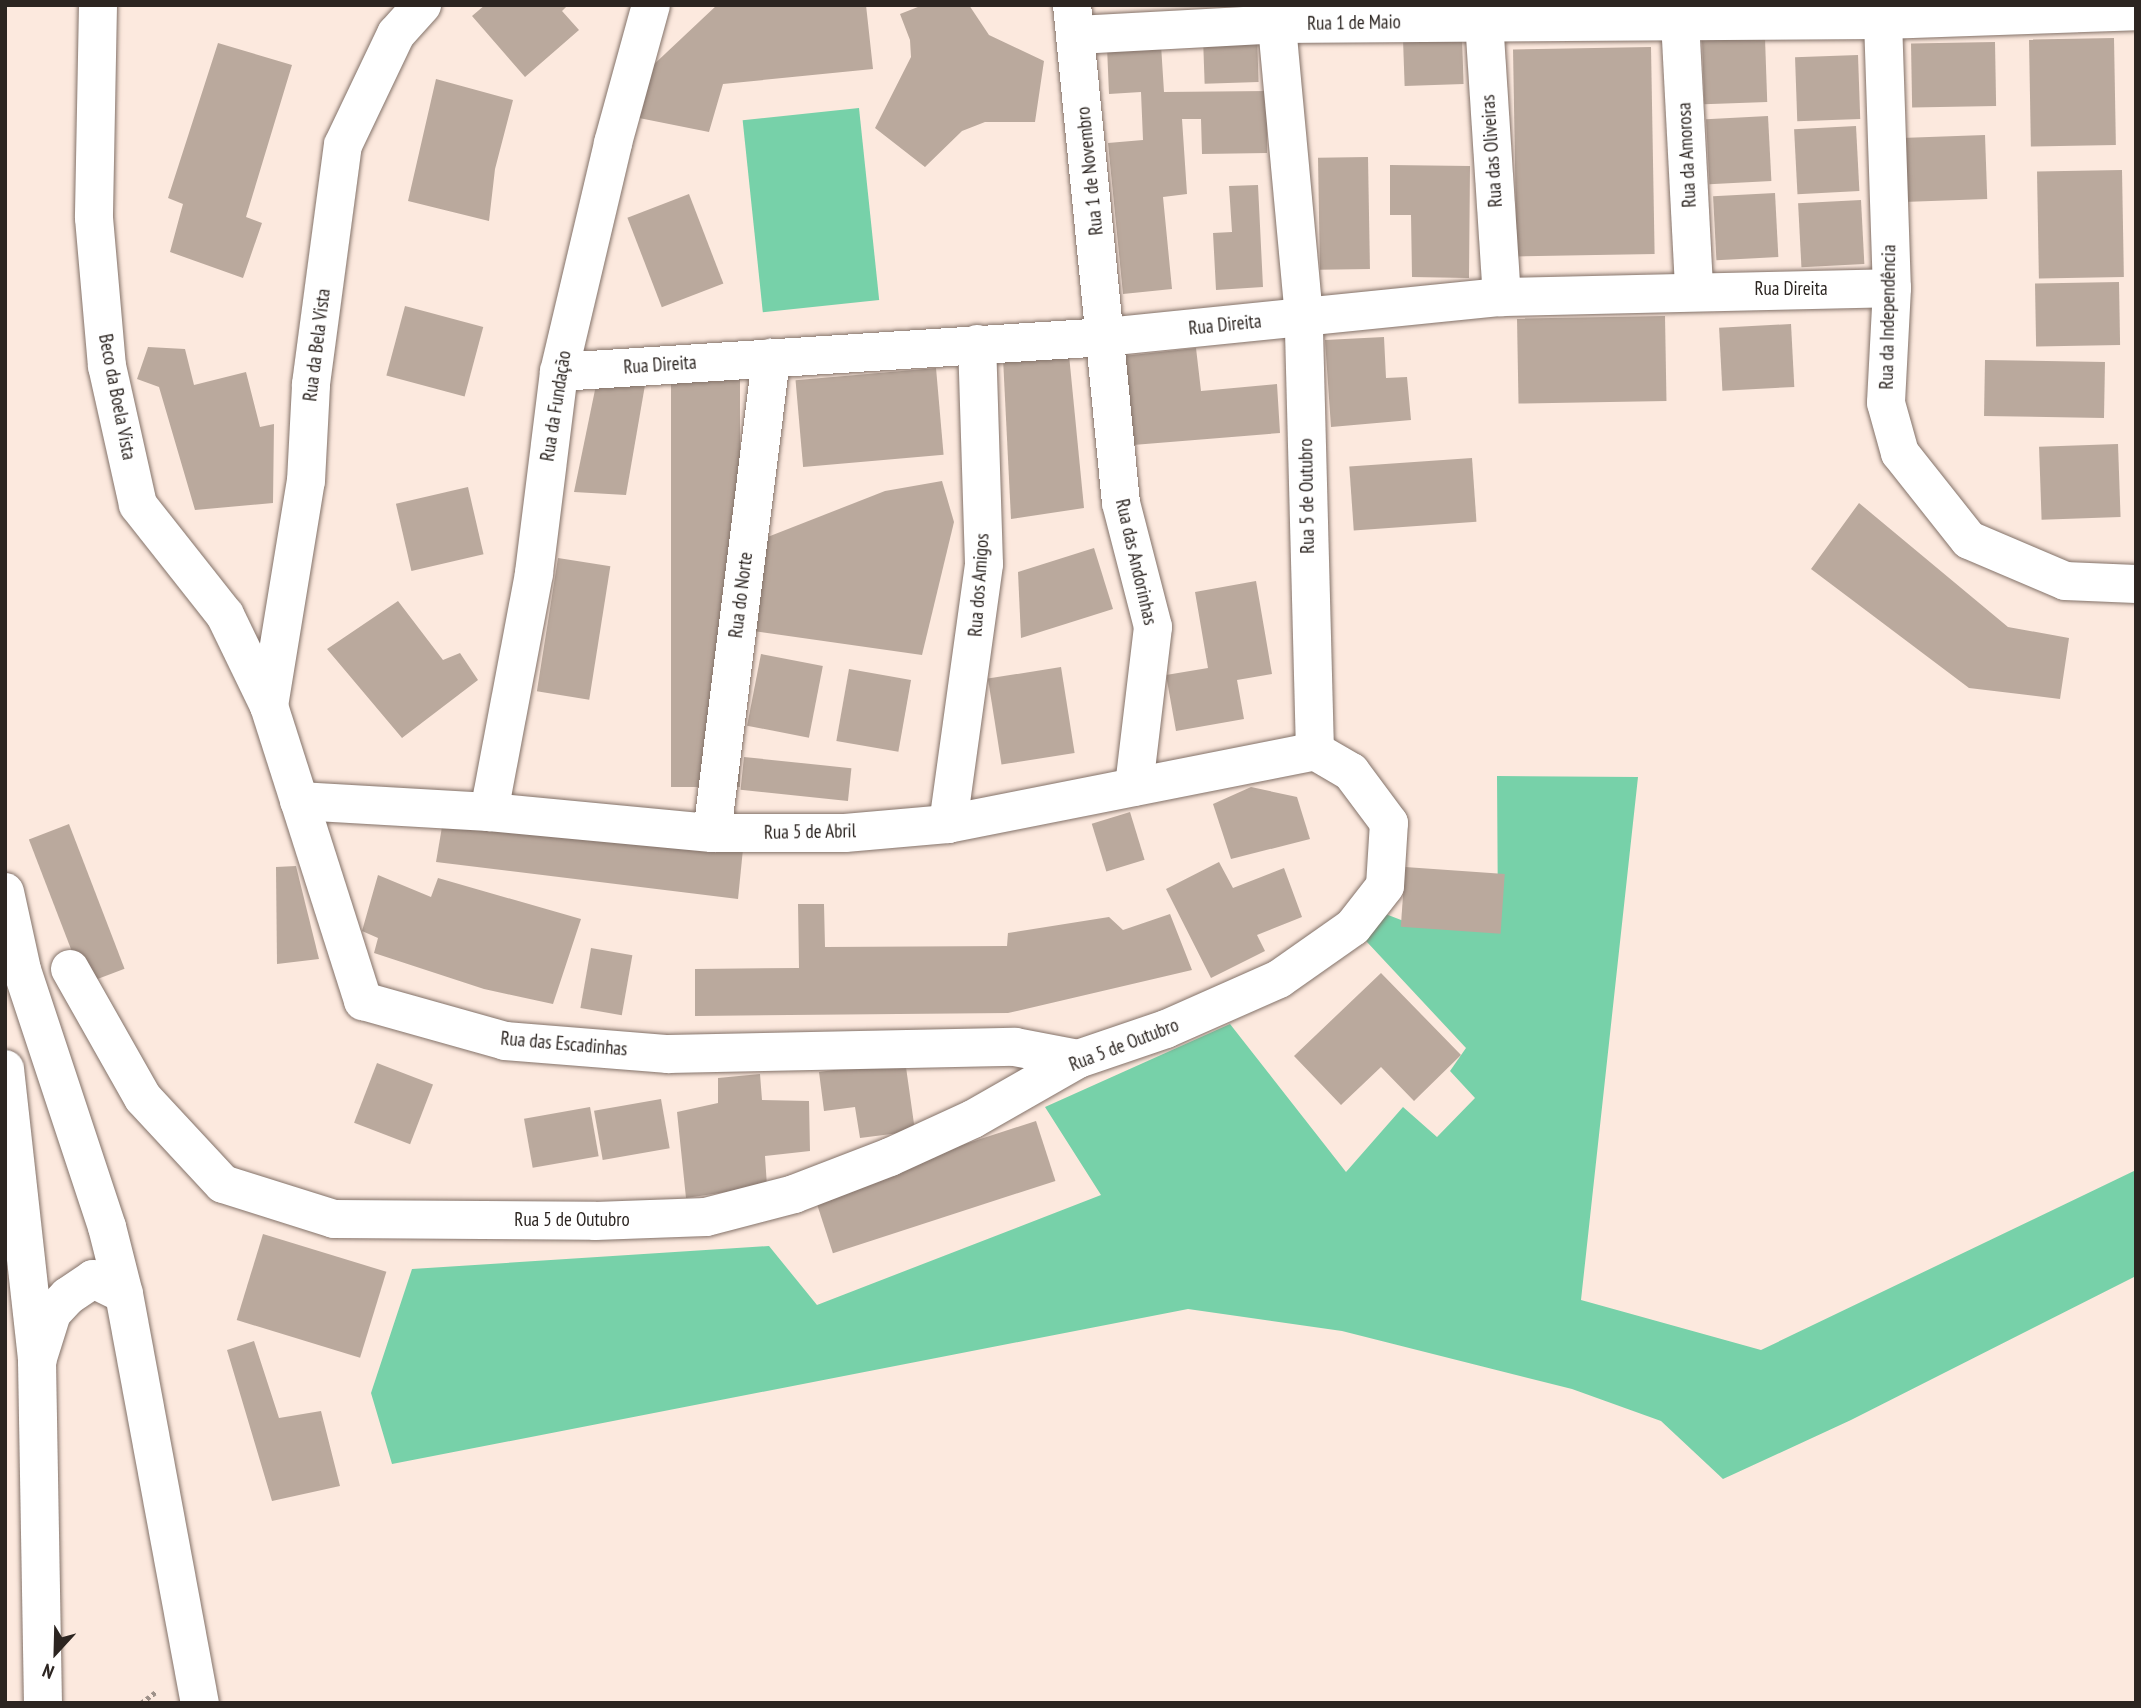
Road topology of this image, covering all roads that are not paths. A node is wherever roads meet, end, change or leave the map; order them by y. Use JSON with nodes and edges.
{"nodes":[{"id":1,"x":98,"y":5,"type":"edge"},
{"id":2,"x":422,"y":5,"type":"edge"},
{"id":3,"x":651,"y":5,"type":"edge"},
{"id":4,"x":2136,"y":11,"type":"edge"},
{"id":5,"x":1484,"y":13,"type":"edge"},
{"id":6,"x":1074,"y":20,"type":"edge"},
{"id":7,"x":1680,"y":20,"type":"junction"},
{"id":8,"x":1883,"y":20,"type":"junction"},
{"id":9,"x":1277,"y":24,"type":"junction"},
{"id":10,"x":1892,"y":288,"type":"junction"},
{"id":11,"x":1694,"y":289,"type":"junction"},
{"id":12,"x":1502,"y":297,"type":"junction"},
{"id":13,"x":1304,"y":317,"type":"junction"},
{"id":14,"x":1106,"y":337,"type":"junction"},
{"id":15,"x":977,"y":344,"type":"junction"},
{"id":16,"x":771,"y":358,"type":"junction"},
{"id":17,"x":559,"y":372,"type":"junction"},
{"id":18,"x":2136,"y":584,"type":"edge"},
{"id":19,"x":269,"y":706,"type":"junction"},
{"id":20,"x":1315,"y":751,"type":"junction"},
{"id":21,"x":1133,"y":787,"type":"junction"},
{"id":22,"x":299,"y":801,"type":"junction"},
{"id":23,"x":489,"y":811,"type":"junction"},
{"id":24,"x":948,"y":824,"type":"junction"},
{"id":25,"x":712,"y":833,"type":"junction"},
{"id":26,"x":5,"y":892,"type":"edge"},
{"id":27,"x":70,"y":970,"type":"dead end"},
{"id":28,"x":1078,"y":1059,"type":"junction"},
{"id":29,"x":5,"y":1069,"type":"edge"},
{"id":30,"x":124,"y":1293,"type":"junction"},
{"id":31,"x":37,"y":1362,"type":"junction"},
{"id":32,"x":44,"y":1703,"type":"edge"},
{"id":33,"x":200,"y":1703,"type":"edge"}],
"edges":[{"from":1,"to":19,"type":"street","name":"Beco da Boela Vista"},
{"from":2,"to":19,"type":"street","name":"Rua da Bela Vista"},
{"from":3,"to":17,"type":"street","name":"Rua da Fundação"},
{"from":4,"to":8,"type":"street","name":"Rua 1 de Maio"},
{"from":5,"to":7,"type":"street","name":"Rua 1 de Maio"},
{"from":5,"to":9,"type":"street","name":"Rua 1 de Maio"},
{"from":5,"to":12,"type":"street","name":"Rua das Oliveiras"},
{"from":6,"to":9,"type":"street","name":"Rua 1 de Maio"},
{"from":6,"to":14,"type":"street","name":"Rua 1 de Novembro"},
{"from":7,"to":8,"type":"street","name":"Rua 1 de Maio"},
{"from":7,"to":11,"type":"street","name":"Rua da Amorosa"},
{"from":8,"to":10,"type":"street","name":"Rua da Independência"},
{"from":9,"to":13,"type":"street","name":"Rua 5 de Outubro"},
{"from":10,"to":11,"type":"street","name":"Rua Direita"},
{"from":10,"to":18,"type":"street","name":"Rua da Independência"},
{"from":11,"to":12,"type":"street","name":"Rua Direita"},
{"from":12,"to":13,"type":"street","name":"Rua Direita"},
{"from":13,"to":14,"type":"street","name":"Rua Direita"},
{"from":13,"to":20,"type":"street","name":"Rua 5 de Outubro"},
{"from":14,"to":15,"type":"street","name":"Rua Direita"},
{"from":14,"to":21,"type":"street","name":"Rua das Andorinhas"},
{"from":15,"to":16,"type":"street","name":"Rua Direita"},
{"from":15,"to":24,"type":"street","name":"Rua dos Amigos"},
{"from":16,"to":17,"type":"street","name":"Rua Direita"},
{"from":16,"to":25,"type":"street","name":"Rua do Norte"},
{"from":17,"to":23,"type":"street","name":"Rua da Fundação"},
{"from":19,"to":22,"type":"street","name":"Rua das Escadinhas"},
{"from":20,"to":21,"type":"street","name":"Rua 5 de Abril"},
{"from":20,"to":28,"type":"street","name":"Rua 5 de Outubro"},
{"from":21,"to":24,"type":"street","name":"Rua 5 de Abril"},
{"from":22,"to":23,"type":"street","name":"Rua 5 de Abril"},
{"from":22,"to":28,"type":"street","name":"Rua das Escadinhas"},
{"from":23,"to":25,"type":"street","name":"Rua 5 de Abril"},
{"from":24,"to":25,"type":"street","name":"Rua 5 de Abril"},
{"from":26,"to":30,"type":"street"},
{"from":27,"to":28,"type":"street","name":"Rua 5 de Outubro"},
{"from":29,"to":31,"type":"street"},
{"from":30,"to":31,"type":"street"},
{"from":30,"to":33,"type":"street"},
{"from":31,"to":32,"type":"street"}]}
